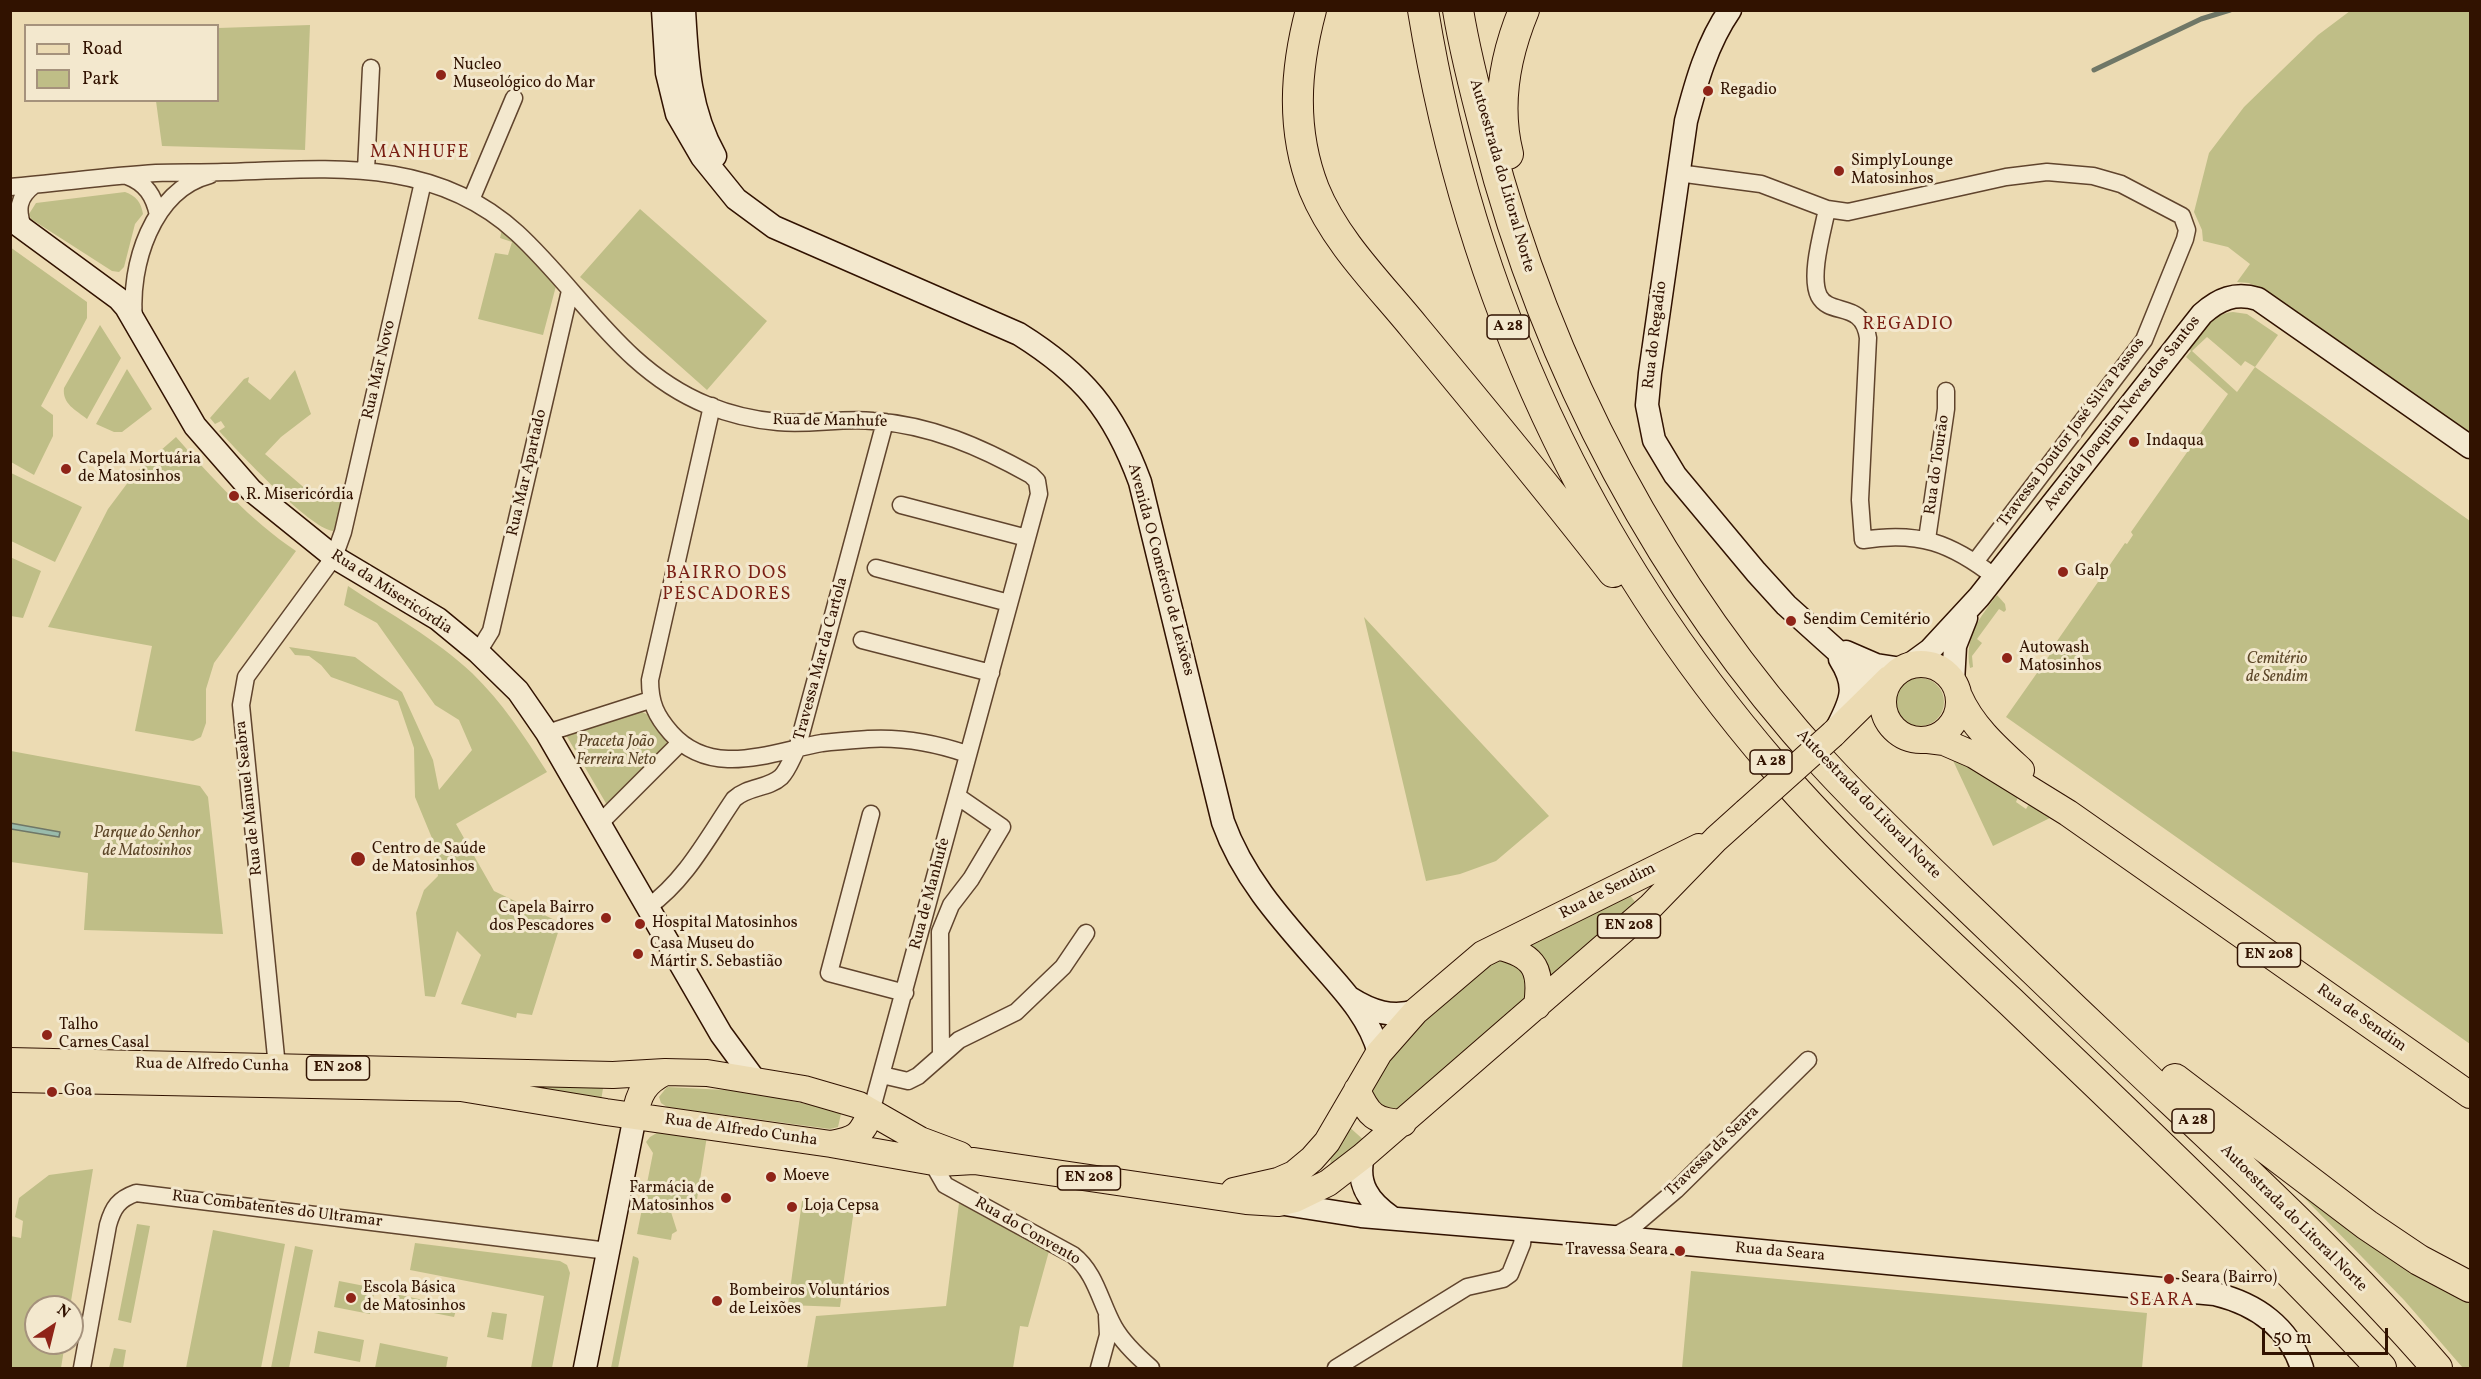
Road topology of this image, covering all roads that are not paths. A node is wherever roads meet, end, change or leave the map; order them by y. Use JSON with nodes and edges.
{"nodes":[{"id":1,"x":663,"y":10,"type":"edge"},
{"id":2,"x":684,"y":10,"type":"edge"},
{"id":3,"x":1311,"y":10,"type":"edge"},
{"id":4,"x":1423,"y":10,"type":"edge"},
{"id":5,"x":1458,"y":10,"type":"edge"},
{"id":6,"x":1524,"y":10,"type":"edge"},
{"id":7,"x":1730,"y":10,"type":"edge"},
{"id":8,"x":371,"y":68,"type":"dead end"},
{"id":9,"x":514,"y":98,"type":"dead end"},
{"id":10,"x":366,"y":170,"type":"junction"},
{"id":11,"x":222,"y":172,"type":"junction"},
{"id":12,"x":1678,"y":173,"type":"junction"},
{"id":13,"x":127,"y":176,"type":"junction"},
{"id":14,"x":423,"y":182,"type":"junction"},
{"id":15,"x":34,"y":185,"type":"junction"},
{"id":16,"x":10,"y":187,"type":"edge"},
{"id":17,"x":471,"y":200,"type":"junction"},
{"id":18,"x":1505,"y":202,"type":"junction"},
{"id":19,"x":1827,"y":208,"type":"junction"},
{"id":20,"x":158,"y":215,"type":"junction"},
{"id":21,"x":17,"y":224,"type":"edge"},
{"id":22,"x":811,"y":243,"type":"junction"},
{"id":23,"x":570,"y":291,"type":"junction"},
{"id":24,"x":135,"y":321,"type":"junction"},
{"id":25,"x":1946,"y":391,"type":"dead end"},
{"id":26,"x":712,"y":406,"type":"junction"},
{"id":27,"x":885,"y":422,"type":"junction"},
{"id":28,"x":2470,"y":447,"type":"edge"},
{"id":29,"x":901,"y":506,"type":"dead end"},
{"id":30,"x":1027,"y":538,"type":"junction"},
{"id":31,"x":1927,"y":539,"type":"junction"},
{"id":32,"x":334,"y":557,"type":"junction"},
{"id":33,"x":1975,"y":562,"type":"junction"},
{"id":34,"x":876,"y":568,"type":"dead end"},
{"id":35,"x":1995,"y":577,"type":"junction"},
{"id":36,"x":1979,"y":597,"type":"junction"},
{"id":37,"x":1009,"y":603,"type":"junction"},
{"id":38,"x":1661,"y":617,"type":"junction"},
{"id":39,"x":862,"y":640,"type":"dead end"},
{"id":40,"x":1827,"y":641,"type":"junction"},
{"id":41,"x":478,"y":652,"type":"junction"},
{"id":42,"x":991,"y":673,"type":"junction"},
{"id":43,"x":1892,"y":680,"type":"junction"},
{"id":44,"x":1956,"y":689,"type":"junction"},
{"id":45,"x":650,"y":700,"type":"junction"},
{"id":46,"x":1896,"y":731,"type":"junction"},
{"id":47,"x":547,"y":733,"type":"junction"},
{"id":48,"x":1833,"y":734,"type":"junction"},
{"id":49,"x":1928,"y":740,"type":"junction"},
{"id":50,"x":680,"y":743,"type":"junction"},
{"id":51,"x":797,"y":749,"type":"junction"},
{"id":52,"x":967,"y":754,"type":"junction"},
{"id":53,"x":957,"y":796,"type":"junction"},
{"id":54,"x":2068,"y":813,"type":"junction"},
{"id":55,"x":870,"y":814,"type":"dead end"},
{"id":56,"x":600,"y":823,"type":"junction"},
{"id":57,"x":1716,"y":839,"type":"junction"},
{"id":58,"x":1941,"y":881,"type":"junction"},
{"id":59,"x":648,"y":907,"type":"junction"},
{"id":60,"x":1086,"y":933,"type":"dead end"},
{"id":61,"x":1500,"y":947,"type":"junction"},
{"id":62,"x":905,"y":993,"type":"junction"},
{"id":63,"x":1349,"y":997,"type":"junction"},
{"id":64,"x":1537,"y":1006,"type":"junction"},
{"id":65,"x":1416,"y":1011,"type":"junction"},
{"id":66,"x":722,"y":1034,"type":"junction"},
{"id":67,"x":1379,"y":1053,"type":"junction"},
{"id":68,"x":941,"y":1054,"type":"junction"},
{"id":69,"x":1808,"y":1059,"type":"dead end"},
{"id":70,"x":10,"y":1062,"type":"edge"},
{"id":71,"x":277,"y":1067,"type":"junction"},
{"id":72,"x":665,"y":1072,"type":"junction"},
{"id":73,"x":707,"y":1073,"type":"junction"},
{"id":74,"x":882,"y":1076,"type":"junction"},
{"id":75,"x":10,"y":1079,"type":"edge"},
{"id":76,"x":754,"y":1079,"type":"junction"},
{"id":77,"x":1357,"y":1090,"type":"junction"},
{"id":78,"x":2470,"y":1095,"type":"edge"},
{"id":79,"x":871,"y":1112,"type":"junction"},
{"id":80,"x":635,"y":1116,"type":"junction"},
{"id":81,"x":1403,"y":1123,"type":"junction"},
{"id":82,"x":1327,"y":1142,"type":"junction"},
{"id":83,"x":831,"y":1144,"type":"junction"},
{"id":84,"x":1363,"y":1156,"type":"junction"},
{"id":85,"x":974,"y":1161,"type":"junction"},
{"id":86,"x":939,"y":1163,"type":"junction"},
{"id":87,"x":1328,"y":1183,"type":"junction"},
{"id":88,"x":1204,"y":1194,"type":"junction"},
{"id":89,"x":1278,"y":1203,"type":"junction"},
{"id":90,"x":1361,"y":1216,"type":"junction"},
{"id":91,"x":1391,"y":1217,"type":"junction"},
{"id":92,"x":1524,"y":1229,"type":"junction"},
{"id":93,"x":1613,"y":1237,"type":"junction"},
{"id":94,"x":608,"y":1251,"type":"junction"},
{"id":95,"x":2295,"y":1279,"type":"junction"},
{"id":96,"x":2470,"y":1287,"type":"edge"},
{"id":97,"x":1105,"y":1310,"type":"junction"},
{"id":98,"x":2360,"y":1364,"type":"edge"},
{"id":99,"x":82,"y":1368,"type":"edge"},
{"id":100,"x":585,"y":1368,"type":"edge"},
{"id":101,"x":1099,"y":1368,"type":"edge"},
{"id":102,"x":1151,"y":1368,"type":"edge"},
{"id":103,"x":1336,"y":1368,"type":"edge"},
{"id":104,"x":2302,"y":1368,"type":"edge"},
{"id":105,"x":2381,"y":1368,"type":"edge"},
{"id":106,"x":2437,"y":1368,"type":"edge"}],
"edges":[{"from":1,"to":22,"type":"street","name":"Avenida O Comércio de Leixões"},
{"from":2,"to":22,"type":"street","name":"Avenida O Comércio de Leixões"},
{"from":3,"to":38,"type":"highway"},
{"from":4,"to":38,"type":"highway","number":"A 28"},
{"from":5,"to":18,"type":"highway","name":"Autoestrada do Litoral Norte","number":"A 28"},
{"from":6,"to":18,"type":"highway"},
{"from":7,"to":12,"type":"street","name":"Rua do Regadio"},
{"from":8,"to":10,"type":"street"},
{"from":9,"to":17,"type":"street"},
{"from":10,"to":11,"type":"street","name":"Rua de Manhufe"},
{"from":10,"to":14,"type":"street","name":"Rua de Manhufe"},
{"from":11,"to":13,"type":"street","name":"Rua de Manhufe"},
{"from":11,"to":20,"type":"street"},
{"from":12,"to":19,"type":"street","name":"Travessa Doutor José Silva Passos"},
{"from":12,"to":40,"type":"street","name":"Rua do Regadio"},
{"from":13,"to":15,"type":"street","name":"Rua de Manhufe"},
{"from":13,"to":20,"type":"street"},
{"from":14,"to":17,"type":"street","name":"Rua de Manhufe"},
{"from":14,"to":32,"type":"street","name":"Rua Mar Novo"},
{"from":15,"to":16,"type":"street","name":"Rua de Manhufe"},
{"from":15,"to":21,"type":"street"},
{"from":17,"to":23,"type":"street","name":"Rua de Manhufe"},
{"from":18,"to":58,"type":"highway","name":"Autoestrada do Litoral Norte","number":"A 28"},
{"from":19,"to":31,"type":"street"},
{"from":19,"to":33,"type":"street","name":"Travessa Doutor José Silva Passos"},
{"from":20,"to":24,"type":"street"},
{"from":21,"to":24,"type":"street","name":"Rua da Misericórdia"},
{"from":22,"to":63,"type":"street","name":"Avenida O Comércio de Leixões"},
{"from":23,"to":26,"type":"street","name":"Rua de Manhufe"},
{"from":23,"to":41,"type":"street","name":"Rua Mar Apartado"},
{"from":24,"to":32,"type":"street","name":"Rua da Misericórdia"},
{"from":25,"to":31,"type":"street","name":"Rua do Tourão"},
{"from":26,"to":27,"type":"street","name":"Rua de Manhufe"},
{"from":26,"to":45,"type":"street"},
{"from":27,"to":30,"type":"street","name":"Rua de Manhufe"},
{"from":27,"to":51,"type":"street","name":"Travessa Mar da Cartola"},
{"from":28,"to":35,"type":"street","name":"Avenida Joaquim Neves dos Santos"},
{"from":29,"to":30,"type":"street"},
{"from":30,"to":37,"type":"street","name":"Rua de Manhufe"},
{"from":31,"to":33,"type":"street"},
{"from":32,"to":41,"type":"street","name":"Rua da Misericórdia"},
{"from":32,"to":71,"type":"street","name":"Rua de Manuel Seabra"},
{"from":33,"to":35,"type":"street"},
{"from":34,"to":37,"type":"street"},
{"from":35,"to":36,"type":"street","name":"Avenida Joaquim Neves dos Santos"},
{"from":36,"to":43,"type":"street","name":"Avenida Joaquim Neves dos Santos"},
{"from":36,"to":44,"type":"street","name":"Avenida Joaquim Neves dos Santos"},
{"from":37,"to":42,"type":"street","name":"Rua de Manhufe"},
{"from":38,"to":95,"type":"highway","number":"A 28"},
{"from":39,"to":42,"type":"street"},
{"from":40,"to":43,"type":"street","name":"Rua do Regadio"},
{"from":40,"to":43,"type":"street","name":"Rua do Regadio"},
{"from":40,"to":48,"type":"street","name":"Rua do Regadio"},
{"from":41,"to":47,"type":"street","name":"Rua da Misericórdia"},
{"from":42,"to":52,"type":"street","name":"Rua de Manhufe"},
{"from":43,"to":44,"type":"main road"},
{"from":43,"to":46,"type":"main road"},
{"from":43,"to":48,"type":"main road","name":"Rua de Sendim"},
{"from":44,"to":49,"type":"main road"},
{"from":44,"to":54,"type":"main road","name":"Rua de Sendim"},
{"from":45,"to":47,"type":"street"},
{"from":45,"to":50,"type":"street"},
{"from":46,"to":48,"type":"main road","name":"Rua de Sendim"},
{"from":46,"to":49,"type":"main road"},
{"from":47,"to":56,"type":"street","name":"Rua da Misericórdia"},
{"from":48,"to":57,"type":"main road","name":"Rua de Sendim","bridge":true},
{"from":49,"to":54,"type":"main road","name":"Rua de Sendim"},
{"from":50,"to":51,"type":"street"},
{"from":50,"to":56,"type":"street"},
{"from":51,"to":52,"type":"street"},
{"from":51,"to":59,"type":"street","name":"Travessa Mar da Cartola"},
{"from":52,"to":53,"type":"street","name":"Rua de Manhufe"},
{"from":53,"to":62,"type":"street","name":"Rua de Manhufe"},
{"from":53,"to":68,"type":"street"},
{"from":54,"to":78,"type":"main road","name":"Rua de Sendim","number":"EN 208"},
{"from":55,"to":62,"type":"street"},
{"from":56,"to":59,"type":"street","name":"Rua da Misericórdia"},
{"from":57,"to":61,"type":"main road","name":"Rua de Sendim","number":"EN 208"},
{"from":57,"to":64,"type":"main road","name":"Rua de Sendim","number":"EN 208"},
{"from":58,"to":96,"type":"highway"},
{"from":58,"to":106,"type":"highway","name":"Autoestrada do Litoral Norte","number":"A 28"},
{"from":59,"to":66,"type":"street","name":"Rua da Misericórdia"},
{"from":60,"to":68,"type":"street"},
{"from":61,"to":64,"type":"main road"},
{"from":61,"to":65,"type":"main road","name":"Rua de Sendim","number":"EN 208"},
{"from":62,"to":74,"type":"street","name":"Rua de Manhufe"},
{"from":63,"to":65,"type":"street","name":"Avenida O Comércio de Leixões"},
{"from":63,"to":67,"type":"street","name":"Avenida O Comércio de Leixões"},
{"from":64,"to":81,"type":"main road","name":"Rua de Sendim","number":"EN 208"},
{"from":65,"to":67,"type":"main road","name":"Rua de Sendim","number":"EN 208"},
{"from":66,"to":73,"type":"street"},
{"from":66,"to":76,"type":"street","name":"Rua da Misericórdia"},
{"from":67,"to":77,"type":"main road","name":"Rua de Sendim","number":"EN 208"},
{"from":68,"to":74,"type":"street"},
{"from":69,"to":93,"type":"street","name":"Travessa da Seara"},
{"from":70,"to":71,"type":"main road","name":"Rua de Alfredo Cunha","number":"EN 208"},
{"from":71,"to":72,"type":"main road","name":"Rua de Alfredo Cunha","number":"EN 208"},
{"from":72,"to":73,"type":"main road","name":"Rua de Alfredo Cunha"},
{"from":72,"to":80,"type":"main road"},
{"from":73,"to":76,"type":"main road","name":"Rua de Alfredo Cunha"},
{"from":74,"to":79,"type":"street","name":"Rua de Manhufe"},
{"from":75,"to":80,"type":"main road","name":"Rua de Alfredo Cunha","number":"EN 208"},
{"from":76,"to":79,"type":"main road","name":"Rua de Alfredo Cunha"},
{"from":77,"to":81,"type":"main road"},
{"from":77,"to":82,"type":"main road","name":"Rua de Sendim","number":"EN 208"},
{"from":79,"to":83,"type":"main road","name":"Rua de Alfredo Cunha"},
{"from":79,"to":85,"type":"main road","name":"Rua de Sendim","number":"EN 208"},
{"from":80,"to":83,"type":"main road","name":"Rua de Alfredo Cunha"},
{"from":80,"to":94,"type":"street"},
{"from":81,"to":84,"type":"main road","name":"Rua de Sendim","number":"EN 208"},
{"from":82,"to":87,"type":"main road","name":"Rua de Sendim","number":"EN 208"},
{"from":82,"to":88,"type":"main road","name":"Rua de Sendim","number":"EN 208"},
{"from":83,"to":86,"type":"main road","name":"Rua de Sendim","number":"EN 208"},
{"from":84,"to":87,"type":"main road","name":"Rua de Sendim","number":"EN 208"},
{"from":84,"to":91,"type":"street"},
{"from":85,"to":86,"type":"main road","name":"Rua de Sendim","number":"EN 208"},
{"from":85,"to":88,"type":"main road","name":"Rua de Sendim","number":"EN 208"},
{"from":86,"to":97,"type":"street","name":"Rua do Convento"},
{"from":87,"to":89,"type":"main road","name":"Rua de Sendim","number":"EN 208"},
{"from":87,"to":90,"type":"street"},
{"from":88,"to":89,"type":"main road","name":"Rua de Sendim"},
{"from":89,"to":90,"type":"street","name":"Rua da Seara"},
{"from":90,"to":91,"type":"street","name":"Rua da Seara"},
{"from":91,"to":92,"type":"street","name":"Rua da Seara"},
{"from":92,"to":93,"type":"street","name":"Rua da Seara"},
{"from":92,"to":103,"type":"street"},
{"from":93,"to":104,"type":"street","name":"Rua da Seara"},
{"from":94,"to":99,"type":"street","name":"Rua Combatentes do Ultramar"},
{"from":94,"to":100,"type":"street"},
{"from":95,"to":98,"type":"highway"},
{"from":95,"to":105,"type":"highway","number":"A 28"},
{"from":97,"to":101,"type":"street"},
{"from":97,"to":102,"type":"street","name":"Rua do Convento"}]}
